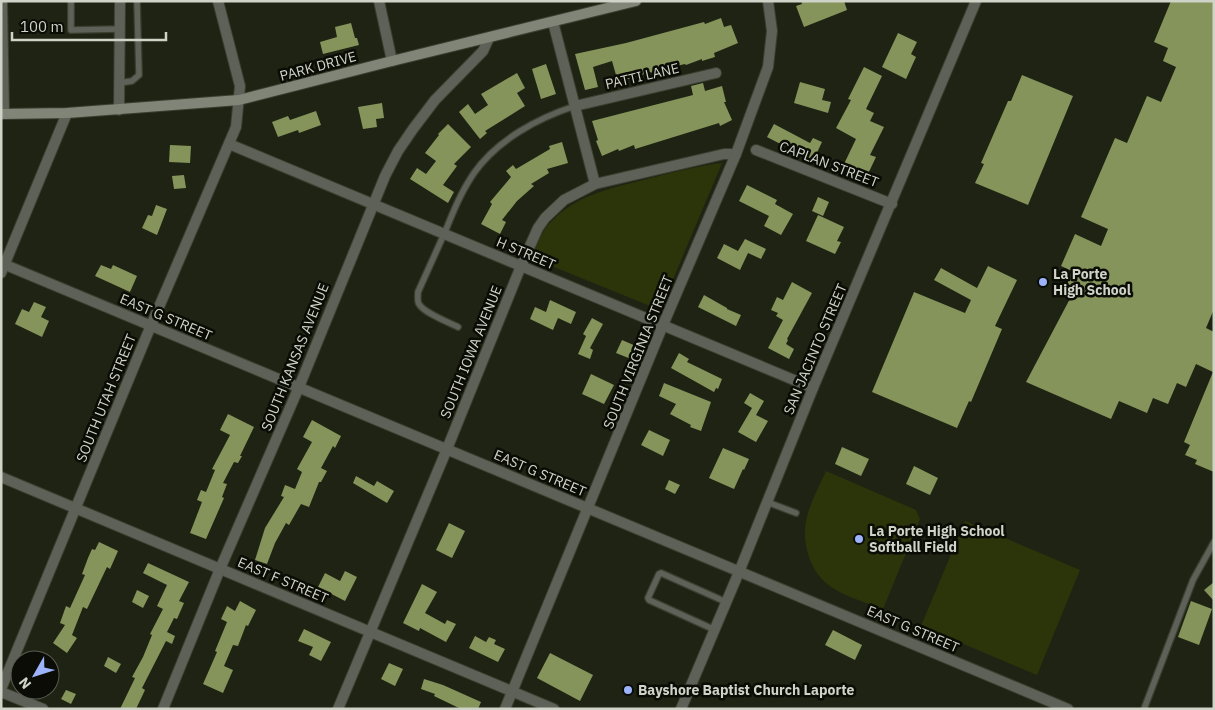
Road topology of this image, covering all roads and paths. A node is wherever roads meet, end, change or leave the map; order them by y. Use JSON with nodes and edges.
{"nodes":[{"id":1,"x":2,"y":1,"type":"edge"},
{"id":2,"x":71,"y":1,"type":"edge"},
{"id":3,"x":120,"y":1,"type":"edge"},
{"id":4,"x":137,"y":1,"type":"edge"},
{"id":5,"x":218,"y":1,"type":"edge"},
{"id":6,"x":379,"y":1,"type":"edge"},
{"id":7,"x":636,"y":1,"type":"edge"},
{"id":8,"x":768,"y":1,"type":"edge"},
{"id":9,"x":976,"y":1,"type":"edge"},
{"id":10,"x":553,"y":22,"type":"junction"},
{"id":11,"x":120,"y":29,"type":"junction"},
{"id":12,"x":489,"y":38,"type":"junction"},
{"id":13,"x":392,"y":61,"type":"junction"},
{"id":14,"x":716,"y":73,"type":"dead end"},
{"id":15,"x":119,"y":83,"type":"junction"},
{"id":16,"x":239,"y":100,"type":"junction"},
{"id":17,"x":575,"y":106,"type":"junction"},
{"id":18,"x":118,"y":110,"type":"junction"},
{"id":19,"x":67,"y":113,"type":"junction"},
{"id":20,"x":3,"y":114,"type":"edge"},
{"id":21,"x":229,"y":144,"type":"junction"},
{"id":22,"x":756,"y":150,"type":"dead end"},
{"id":23,"x":736,"y":154,"type":"junction"},
{"id":24,"x":595,"y":184,"type":"junction"},
{"id":25,"x":372,"y":204,"type":"junction"},
{"id":26,"x":892,"y":204,"type":"junction"},
{"id":27,"x":444,"y":234,"type":"junction"},
{"id":28,"x":521,"y":266,"type":"junction"},
{"id":29,"x":2,"y":267,"type":"edge"},
{"id":30,"x":151,"y":326,"type":"junction"},
{"id":31,"x":663,"y":326,"type":"junction"},
{"id":32,"x":458,"y":327,"type":"dead end"},
{"id":33,"x":299,"y":388,"type":"junction"},
{"id":34,"x":813,"y":388,"type":"junction"},
{"id":35,"x":447,"y":449,"type":"junction"},
{"id":36,"x":1,"y":477,"type":"edge"},
{"id":37,"x":767,"y":502,"type":"junction"},
{"id":38,"x":76,"y":508,"type":"junction"},
{"id":39,"x":588,"y":508,"type":"junction"},
{"id":40,"x":796,"y":513,"type":"dead end"},
{"id":41,"x":1214,"y":542,"type":"edge"},
{"id":42,"x":220,"y":569,"type":"junction"},
{"id":43,"x":739,"y":572,"type":"junction"},
{"id":44,"x":726,"y":602,"type":"junction"},
{"id":45,"x":715,"y":630,"type":"junction"},
{"id":46,"x":369,"y":631,"type":"junction"},
{"id":47,"x":1,"y":690,"type":"edge"},
{"id":48,"x":512,"y":691,"type":"junction"},
{"id":49,"x":43,"y":709,"type":"edge"},
{"id":50,"x":163,"y":709,"type":"edge"},
{"id":51,"x":338,"y":709,"type":"edge"},
{"id":52,"x":505,"y":709,"type":"edge"},
{"id":53,"x":554,"y":709,"type":"edge"},
{"id":54,"x":681,"y":709,"type":"edge"},
{"id":55,"x":1068,"y":709,"type":"edge"},
{"id":56,"x":1144,"y":709,"type":"edge"}],
"edges":[{"from":1,"to":20,"type":"street"},
{"from":2,"to":11,"type":"lane"},
{"from":3,"to":11,"type":"street"},
{"from":4,"to":15,"type":"lane"},
{"from":5,"to":16,"type":"street","name":"SOUTH UTAH STREET"},
{"from":6,"to":13,"type":"street"},
{"from":7,"to":10,"type":"street","name":"PARK DRIVE"},
{"from":8,"to":23,"type":"street","name":"SOUTH VIRGINIA STREET"},
{"from":9,"to":26,"type":"street","name":"SAN JACINTO STREET"},
{"from":10,"to":12,"type":"street","name":"PARK DRIVE"},
{"from":10,"to":17,"type":"street"},
{"from":11,"to":15,"type":"street"},
{"from":12,"to":13,"type":"street","name":"PARK DRIVE"},
{"from":12,"to":25,"type":"street","name":"SOUTH KANSAS AVENUE"},
{"from":13,"to":16,"type":"street","name":"PARK DRIVE"},
{"from":14,"to":17,"type":"street","name":"PATTI LANE"},
{"from":15,"to":18,"type":"street"},
{"from":16,"to":18,"type":"street","name":"PARK DRIVE"},
{"from":16,"to":21,"type":"street","name":"SOUTH UTAH STREET"},
{"from":17,"to":24,"type":"street"},
{"from":17,"to":27,"type":"lane"},
{"from":18,"to":19,"type":"street","name":"PARK DRIVE"},
{"from":19,"to":20,"type":"street","name":"PARK DRIVE"},
{"from":19,"to":29,"type":"street"},
{"from":21,"to":25,"type":"street","name":"H STREET"},
{"from":21,"to":30,"type":"street","name":"SOUTH UTAH STREET"},
{"from":22,"to":26,"type":"street","name":"CAPLAN STREET"},
{"from":23,"to":24,"type":"street"},
{"from":23,"to":31,"type":"street","name":"SOUTH VIRGINIA STREET"},
{"from":24,"to":28,"type":"street","name":"SOUTH IOWA AVENUE"},
{"from":25,"to":27,"type":"street","name":"H STREET"},
{"from":25,"to":33,"type":"street","name":"SOUTH KANSAS AVENUE"},
{"from":26,"to":34,"type":"street","name":"SAN JACINTO STREET"},
{"from":27,"to":28,"type":"street","name":"H STREET"},
{"from":27,"to":32,"type":"lane"},
{"from":28,"to":31,"type":"street","name":"H STREET"},
{"from":28,"to":35,"type":"street","name":"SOUTH IOWA AVENUE"},
{"from":29,"to":30,"type":"street","name":"EAST G STREET"},
{"from":30,"to":33,"type":"street","name":"EAST G STREET"},
{"from":30,"to":38,"type":"street","name":"SOUTH UTAH STREET"},
{"from":31,"to":34,"type":"street","name":"H STREET"},
{"from":31,"to":39,"type":"street","name":"SOUTH VIRGINIA STREET"},
{"from":33,"to":35,"type":"street","name":"EAST G STREET"},
{"from":33,"to":42,"type":"street","name":"SOUTH KANSAS AVENUE"},
{"from":34,"to":37,"type":"street","name":"SAN JACINTO STREET"},
{"from":35,"to":39,"type":"street","name":"EAST G STREET"},
{"from":35,"to":46,"type":"street","name":"SOUTH IOWA AVENUE"},
{"from":36,"to":38,"type":"street","name":"EAST F STREET"},
{"from":37,"to":40,"type":"lane"},
{"from":37,"to":43,"type":"street","name":"SAN JACINTO STREET"},
{"from":38,"to":42,"type":"street","name":"EAST F STREET"},
{"from":38,"to":47,"type":"street","name":"SOUTH UTAH STREET"},
{"from":39,"to":43,"type":"street","name":"EAST G STREET"},
{"from":39,"to":48,"type":"street","name":"SOUTH VIRGINIA STREET"},
{"from":41,"to":56,"type":"lane"},
{"from":42,"to":46,"type":"street","name":"EAST F STREET"},
{"from":42,"to":50,"type":"street","name":"SOUTH KANSAS AVENUE"},
{"from":43,"to":44,"type":"street","name":"SAN JACINTO STREET"},
{"from":43,"to":55,"type":"street","name":"EAST G STREET"},
{"from":44,"to":45,"type":"street","name":"SAN JACINTO STREET"},
{"from":44,"to":45,"type":"lane"},
{"from":45,"to":54,"type":"street","name":"SAN JACINTO STREET"},
{"from":46,"to":48,"type":"street","name":"EAST F STREET"},
{"from":46,"to":51,"type":"street","name":"SOUTH IOWA AVENUE"},
{"from":47,"to":49,"type":"street"},
{"from":48,"to":52,"type":"street","name":"SOUTH VIRGINIA STREET"},
{"from":48,"to":53,"type":"street","name":"EAST F STREET"}]}
